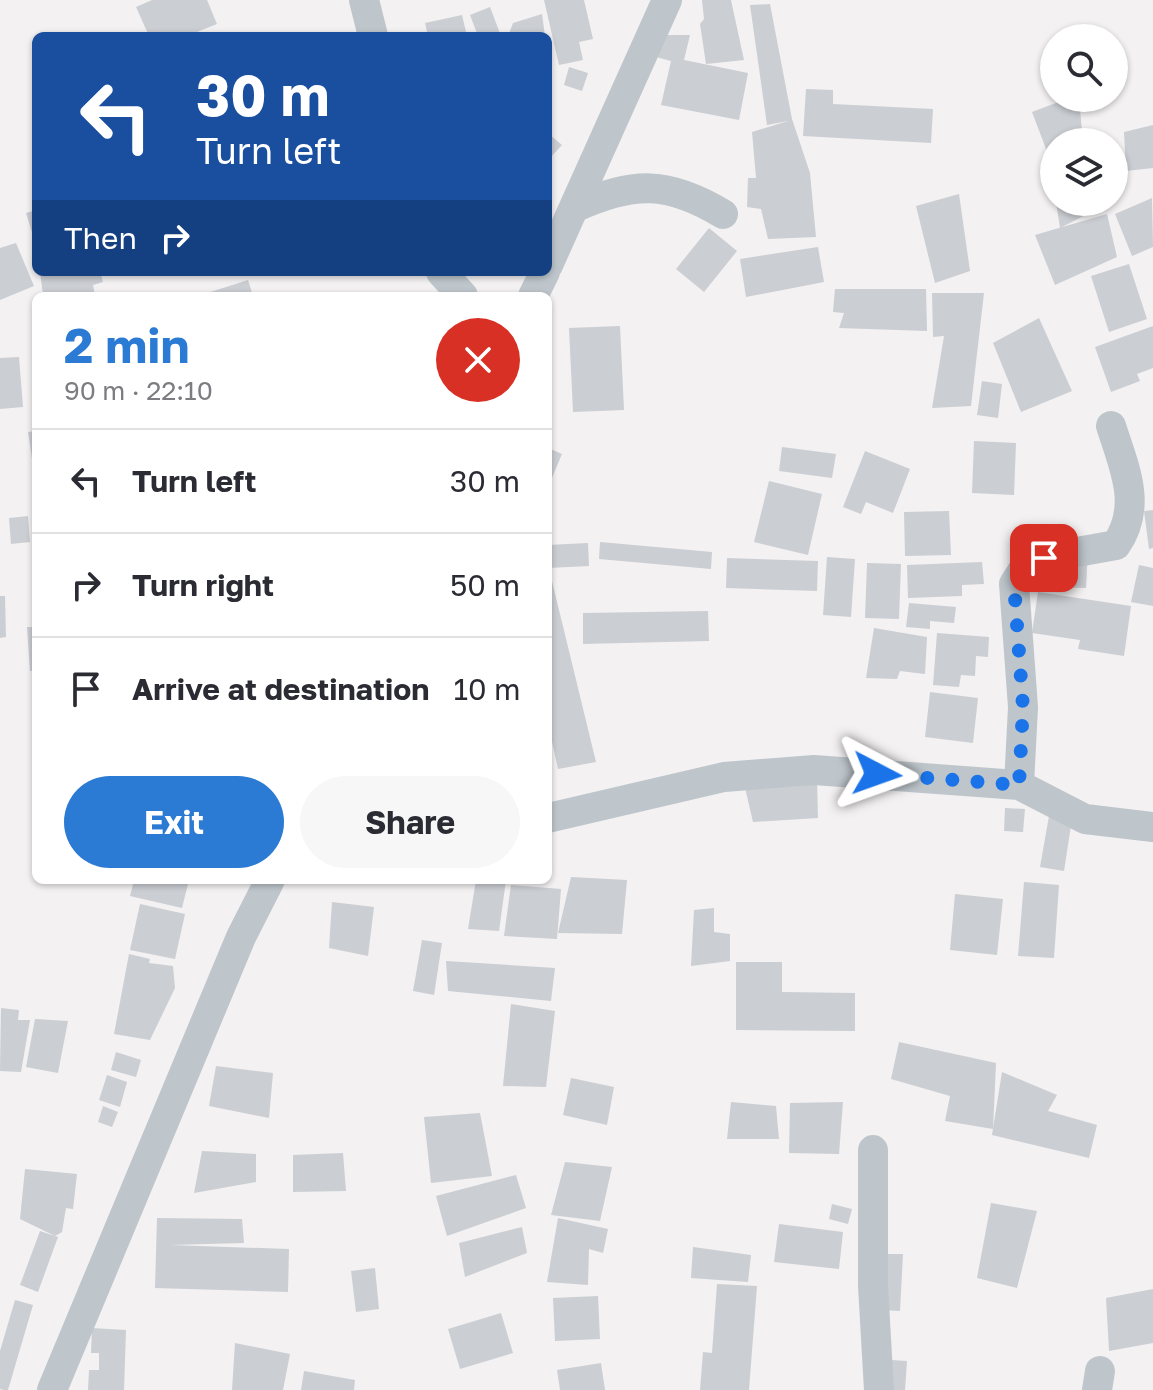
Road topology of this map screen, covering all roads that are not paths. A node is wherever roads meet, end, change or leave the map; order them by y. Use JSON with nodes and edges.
{"nodes":[{"id":1,"x":364,"y":0,"type":"edge"},
{"id":2,"x":667,"y":0,"type":"edge"},
{"id":3,"x":372,"y":32,"type":"edge"},
{"id":4,"x":576,"y":207,"type":"junction"},
{"id":5,"x":723,"y":214,"type":"dead end"},
{"id":6,"x":552,"y":257,"type":"edge"},
{"id":7,"x":445,"y":276,"type":"edge"},
{"id":8,"x":459,"y":292,"type":"edge"},
{"id":9,"x":1111,"y":426,"type":"dead end"},
{"id":10,"x":1019,"y":785,"type":"junction"},
{"id":11,"x":552,"y":817,"type":"edge"},
{"id":12,"x":1153,"y":827,"type":"edge"},
{"id":13,"x":268,"y":884,"type":"edge"},
{"id":14,"x":873,"y":1150,"type":"dead end"},
{"id":15,"x":52,"y":1390,"type":"edge"},
{"id":16,"x":879,"y":1390,"type":"edge"}],
"edges":[{"from":1,"to":3,"type":"street"},
{"from":2,"to":4,"type":"street"},
{"from":4,"to":5,"type":"street"},
{"from":4,"to":6,"type":"street"},
{"from":7,"to":8,"type":"street"},
{"from":9,"to":10,"type":"street"},
{"from":10,"to":11,"type":"street"},
{"from":10,"to":12,"type":"street"},
{"from":13,"to":15,"type":"street"},
{"from":14,"to":16,"type":"street"}]}
